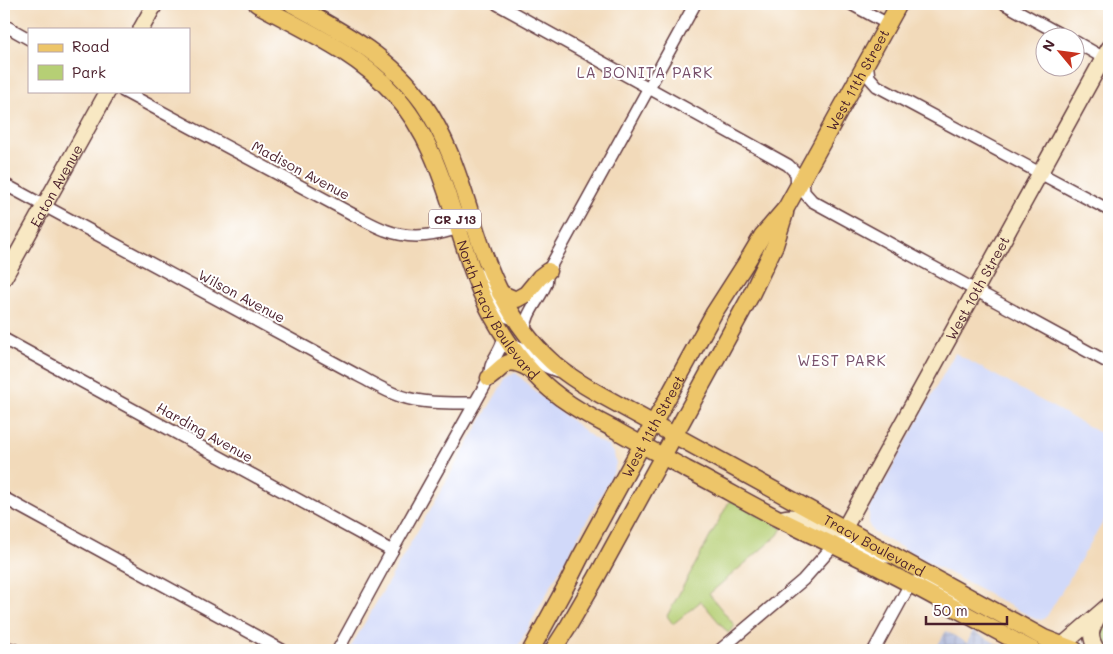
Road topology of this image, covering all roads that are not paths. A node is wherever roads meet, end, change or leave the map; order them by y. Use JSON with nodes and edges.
{"nodes":[{"id":1,"x":155,"y":4,"type":"edge"},
{"id":2,"x":257,"y":4,"type":"edge"},
{"id":3,"x":292,"y":4,"type":"edge"},
{"id":4,"x":498,"y":4,"type":"edge"},
{"id":5,"x":695,"y":4,"type":"edge"},
{"id":6,"x":851,"y":4,"type":"edge"},
{"id":7,"x":899,"y":4,"type":"edge"},
{"id":8,"x":1005,"y":4,"type":"edge"},
{"id":9,"x":888,"y":24,"type":"junction"},
{"id":10,"x":4,"y":25,"type":"edge"},
{"id":11,"x":142,"y":28,"type":"edge"},
{"id":12,"x":1049,"y":28,"type":"edge"},
{"id":13,"x":28,"y":38,"type":"edge"},
{"id":14,"x":1086,"y":47,"type":"edge"},
{"id":15,"x":1107,"y":56,"type":"edge"},
{"id":16,"x":867,"y":62,"type":"junction"},
{"id":17,"x":648,"y":88,"type":"junction"},
{"id":18,"x":107,"y":92,"type":"edge"},
{"id":19,"x":125,"y":92,"type":"edge"},
{"id":20,"x":1040,"y":173,"type":"junction"},
{"id":21,"x":800,"y":183,"type":"junction"},
{"id":22,"x":4,"y":184,"type":"edge"},
{"id":23,"x":44,"y":206,"type":"junction"},
{"id":24,"x":786,"y":208,"type":"junction"},
{"id":25,"x":1109,"y":210,"type":"edge"},
{"id":26,"x":466,"y":226,"type":"junction"},
{"id":27,"x":471,"y":266,"type":"junction"},
{"id":28,"x":548,"y":271,"type":"junction"},
{"id":29,"x":4,"y":278,"type":"edge"},
{"id":30,"x":976,"y":290,"type":"junction"},
{"id":31,"x":500,"y":293,"type":"junction"},
{"id":32,"x":522,"y":317,"type":"junction"},
{"id":33,"x":4,"y":339,"type":"edge"},
{"id":34,"x":505,"y":348,"type":"junction"},
{"id":35,"x":1109,"y":363,"type":"edge"},
{"id":36,"x":528,"y":368,"type":"junction"},
{"id":37,"x":570,"y":377,"type":"junction"},
{"id":38,"x":489,"y":378,"type":"junction"},
{"id":39,"x":475,"y":403,"type":"junction"},
{"id":40,"x":653,"y":424,"type":"junction"},
{"id":41,"x":674,"y":435,"type":"junction"},
{"id":42,"x":642,"y":444,"type":"junction"},
{"id":43,"x":663,"y":456,"type":"junction"},
{"id":44,"x":4,"y":498,"type":"edge"},
{"id":45,"x":779,"y":519,"type":"junction"},
{"id":46,"x":844,"y":529,"type":"junction"},
{"id":47,"x":834,"y":545,"type":"junction"},
{"id":48,"x":392,"y":551,"type":"junction"},
{"id":49,"x":894,"y":556,"type":"junction"},
{"id":50,"x":910,"y":584,"type":"junction"},
{"id":51,"x":975,"y":600,"type":"junction"},
{"id":52,"x":1105,"y":608,"type":"edge"},
{"id":53,"x":4,"y":648,"type":"edge"},
{"id":54,"x":1065,"y":649,"type":"edge"},
{"id":55,"x":16,"y":650,"type":"edge"},
{"id":56,"x":282,"y":650,"type":"edge"},
{"id":57,"x":338,"y":650,"type":"edge"},
{"id":58,"x":531,"y":650,"type":"edge"},
{"id":59,"x":553,"y":650,"type":"edge"},
{"id":60,"x":720,"y":650,"type":"edge"},
{"id":61,"x":874,"y":650,"type":"edge"},
{"id":62,"x":1033,"y":650,"type":"edge"},
{"id":63,"x":1097,"y":650,"type":"edge"}],
"edges":[{"from":1,"to":11,"type":"street"},
{"from":2,"to":26,"type":"main road","name":"North Tracy Boulevard","number":"CR J13"},
{"from":3,"to":26,"type":"main road","name":"North Tracy Boulevard","number":"CR J13"},
{"from":4,"to":17,"type":"street"},
{"from":5,"to":17,"type":"street"},
{"from":6,"to":9,"type":"street"},
{"from":7,"to":9,"type":"main road","name":"West 11th Street"},
{"from":8,"to":12,"type":"street"},
{"from":9,"to":16,"type":"main road","name":"West 11th Street"},
{"from":10,"to":13,"type":"street"},
{"from":14,"to":15,"type":"street"},
{"from":15,"to":20,"type":"street","name":"West 10th Street"},
{"from":16,"to":20,"type":"street"},
{"from":16,"to":21,"type":"main road","name":"West 11th Street"},
{"from":17,"to":21,"type":"street"},
{"from":17,"to":28,"type":"street"},
{"from":18,"to":23,"type":"street","name":"Eaton Avenue"},
{"from":19,"to":26,"type":"street","name":"Madison Avenue"},
{"from":20,"to":25,"type":"street"},
{"from":20,"to":30,"type":"street","name":"West 10th Street"},
{"from":21,"to":24,"type":"main road","name":"West 11th Street"},
{"from":21,"to":30,"type":"street"},
{"from":22,"to":23,"type":"street","name":"Wilson Avenue"},
{"from":23,"to":29,"type":"street","name":"Eaton Avenue"},
{"from":23,"to":39,"type":"street","name":"Wilson Avenue"},
{"from":24,"to":40,"type":"main road","name":"West 11th Street"},
{"from":24,"to":41,"type":"main road","name":"West 11th Street"},
{"from":26,"to":27,"type":"main road","name":"North Tracy Boulevard","number":"CR J13"},
{"from":26,"to":31,"type":"main road","name":"North Tracy Boulevard","number":"CR J13"},
{"from":27,"to":32,"type":"street"},
{"from":27,"to":34,"type":"main road","name":"North Tracy Boulevard","number":"CR J13"},
{"from":28,"to":31,"type":"main road"},
{"from":28,"to":32,"type":"street"},
{"from":30,"to":35,"type":"street"},
{"from":30,"to":46,"type":"street","name":"West 10th Street"},
{"from":31,"to":32,"type":"main road","name":"North Tracy Boulevard","number":"CR J13"},
{"from":32,"to":37,"type":"main road","name":"North Tracy Boulevard","number":"CR J13"},
{"from":33,"to":48,"type":"street","name":"Harding Avenue"},
{"from":34,"to":36,"type":"main road","name":"North Tracy Boulevard","number":"CR J13"},
{"from":34,"to":37,"type":"street"},
{"from":34,"to":38,"type":"street"},
{"from":36,"to":38,"type":"main road"},
{"from":36,"to":42,"type":"main road","name":"North Tracy Boulevard","number":"CR J13"},
{"from":37,"to":40,"type":"main road","name":"North Tracy Boulevard","number":"CR J13"},
{"from":38,"to":39,"type":"street"},
{"from":39,"to":48,"type":"street"},
{"from":40,"to":41,"type":"main road","name":"North Tracy Boulevard","number":"CR J13"},
{"from":40,"to":42,"type":"main road","name":"West 11th Street"},
{"from":41,"to":43,"type":"main road","name":"West 11th Street"},
{"from":41,"to":46,"type":"main road","name":"Tracy Boulevard"},
{"from":42,"to":43,"type":"main road","name":"North Tracy Boulevard"},
{"from":42,"to":58,"type":"main road","name":"West 11th Street"},
{"from":43,"to":45,"type":"main road","name":"Tracy Boulevard"},
{"from":43,"to":59,"type":"main road","name":"West 11th Street"},
{"from":44,"to":56,"type":"street"},
{"from":45,"to":46,"type":"street"},
{"from":45,"to":47,"type":"main road","name":"Tracy Boulevard"},
{"from":46,"to":49,"type":"main road","name":"Tracy Boulevard"},
{"from":47,"to":49,"type":"street"},
{"from":47,"to":50,"type":"main road","name":"Tracy Boulevard"},
{"from":47,"to":60,"type":"street"},
{"from":48,"to":57,"type":"street"},
{"from":49,"to":51,"type":"main road","name":"Tracy Boulevard"},
{"from":50,"to":51,"type":"street"},
{"from":50,"to":61,"type":"street"},
{"from":50,"to":62,"type":"main road","name":"Tracy Boulevard"},
{"from":51,"to":54,"type":"main road","name":"Tracy Boulevard"},
{"from":52,"to":54,"type":"street"},
{"from":52,"to":63,"type":"street"},
{"from":53,"to":55,"type":"street"}]}
